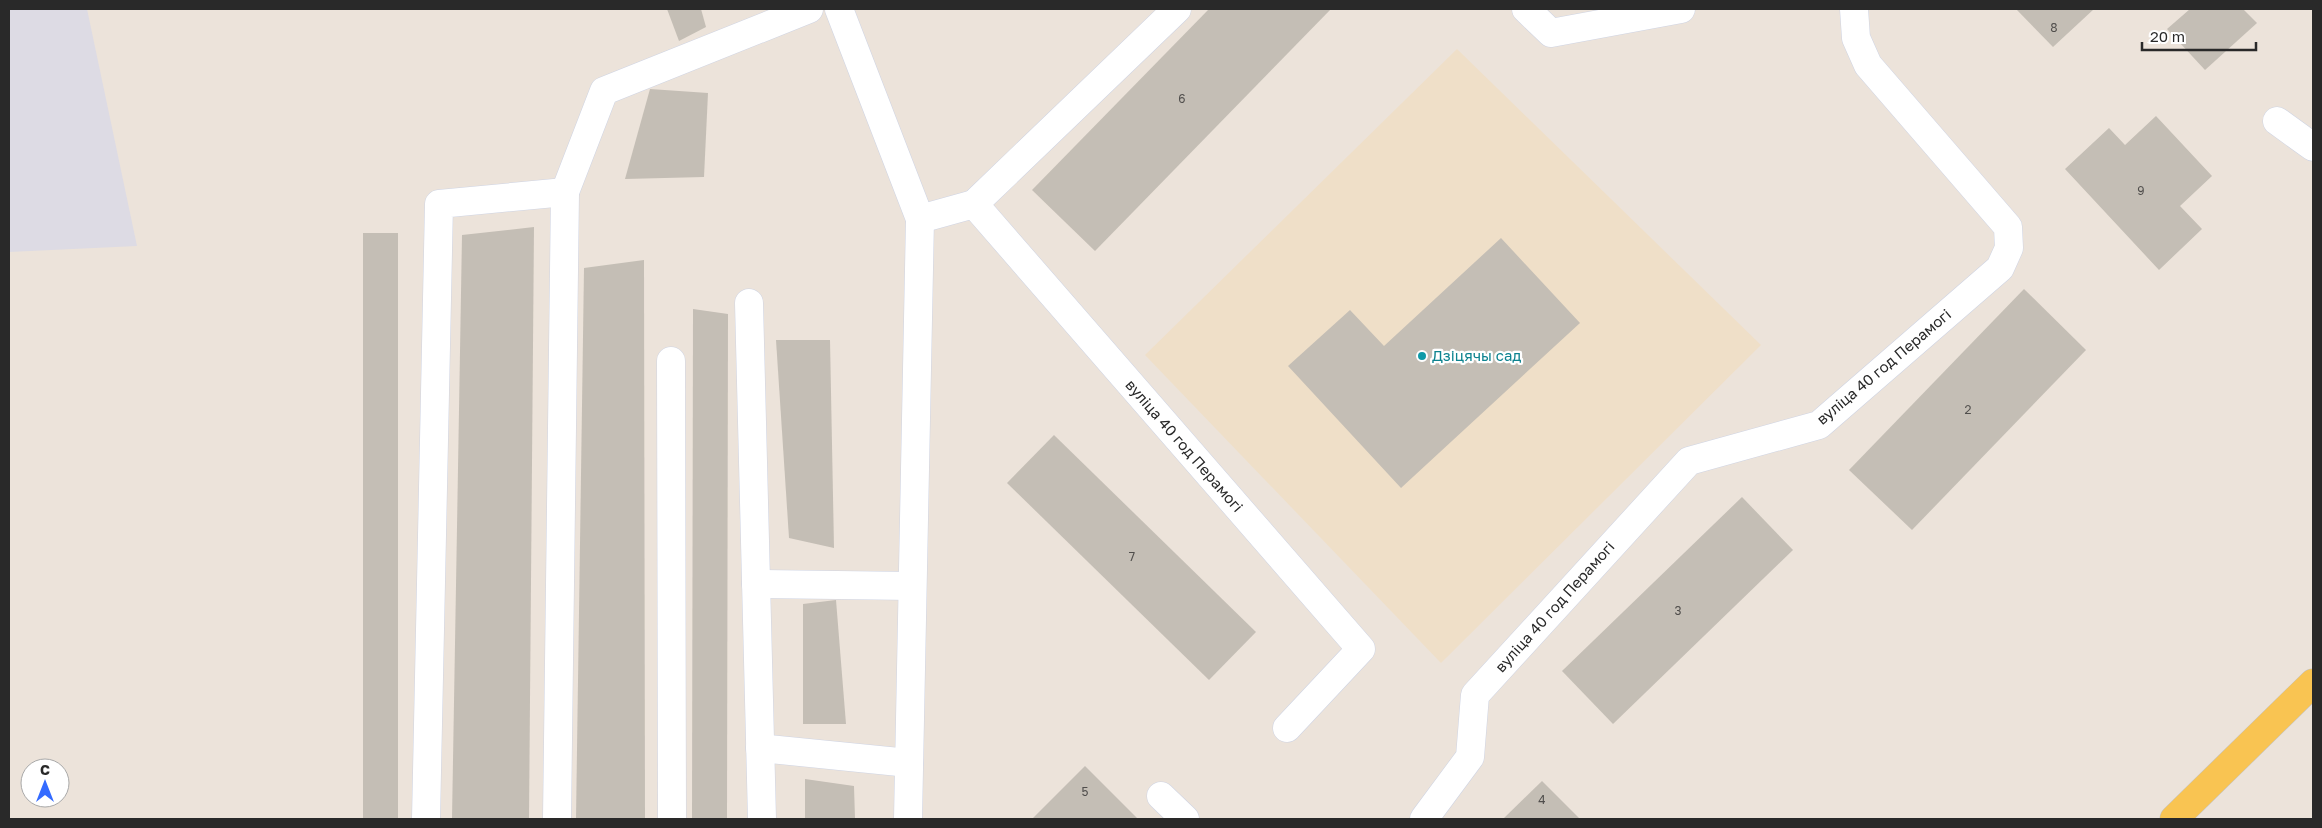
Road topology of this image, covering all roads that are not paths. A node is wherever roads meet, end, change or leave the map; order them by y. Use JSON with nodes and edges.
{"nodes":[{"id":1,"x":809,"y":9,"type":"edge"},
{"id":2,"x":839,"y":9,"type":"edge"},
{"id":3,"x":1177,"y":9,"type":"edge"},
{"id":4,"x":1526,"y":9,"type":"edge"},
{"id":5,"x":1682,"y":9,"type":"edge"},
{"id":6,"x":1854,"y":9,"type":"edge"},
{"id":7,"x":2277,"y":121,"type":"dead end"},
{"id":8,"x":2313,"y":147,"type":"edge"},
{"id":9,"x":566,"y":192,"type":"junction"},
{"id":10,"x":974,"y":204,"type":"junction"},
{"id":11,"x":920,"y":219,"type":"junction"},
{"id":12,"x":749,"y":303,"type":"dead end"},
{"id":13,"x":671,"y":361,"type":"dead end"},
{"id":14,"x":756,"y":584,"type":"junction"},
{"id":15,"x":912,"y":586,"type":"junction"},
{"id":16,"x":2313,"y":683,"type":"edge"},
{"id":17,"x":1287,"y":728,"type":"dead end"},
{"id":18,"x":760,"y":748,"type":"junction"},
{"id":19,"x":909,"y":763,"type":"junction"},
{"id":20,"x":1161,"y":796,"type":"dead end"},
{"id":21,"x":426,"y":819,"type":"edge"},
{"id":22,"x":557,"y":819,"type":"edge"},
{"id":23,"x":672,"y":819,"type":"edge"},
{"id":24,"x":762,"y":819,"type":"edge"},
{"id":25,"x":908,"y":819,"type":"edge"},
{"id":26,"x":1185,"y":819,"type":"edge"},
{"id":27,"x":1424,"y":819,"type":"edge"},
{"id":28,"x":2174,"y":819,"type":"edge"}],
"edges":[{"from":1,"to":9,"type":"street"},
{"from":2,"to":11,"type":"street"},
{"from":3,"to":10,"type":"street"},
{"from":4,"to":5,"type":"street"},
{"from":6,"to":27,"type":"street","name":"вуліца 40 год Перамогі"},
{"from":7,"to":8,"type":"street"},
{"from":9,"to":21,"type":"street"},
{"from":9,"to":22,"type":"street"},
{"from":10,"to":11,"type":"street"},
{"from":10,"to":17,"type":"street","name":"вуліца 40 год Перамогі"},
{"from":11,"to":15,"type":"street"},
{"from":12,"to":14,"type":"street"},
{"from":13,"to":23,"type":"street"},
{"from":14,"to":15,"type":"street"},
{"from":14,"to":18,"type":"street"},
{"from":15,"to":19,"type":"street"},
{"from":16,"to":28,"type":"main road"},
{"from":18,"to":19,"type":"street"},
{"from":18,"to":24,"type":"street"},
{"from":19,"to":25,"type":"street"},
{"from":20,"to":26,"type":"street"}]}
